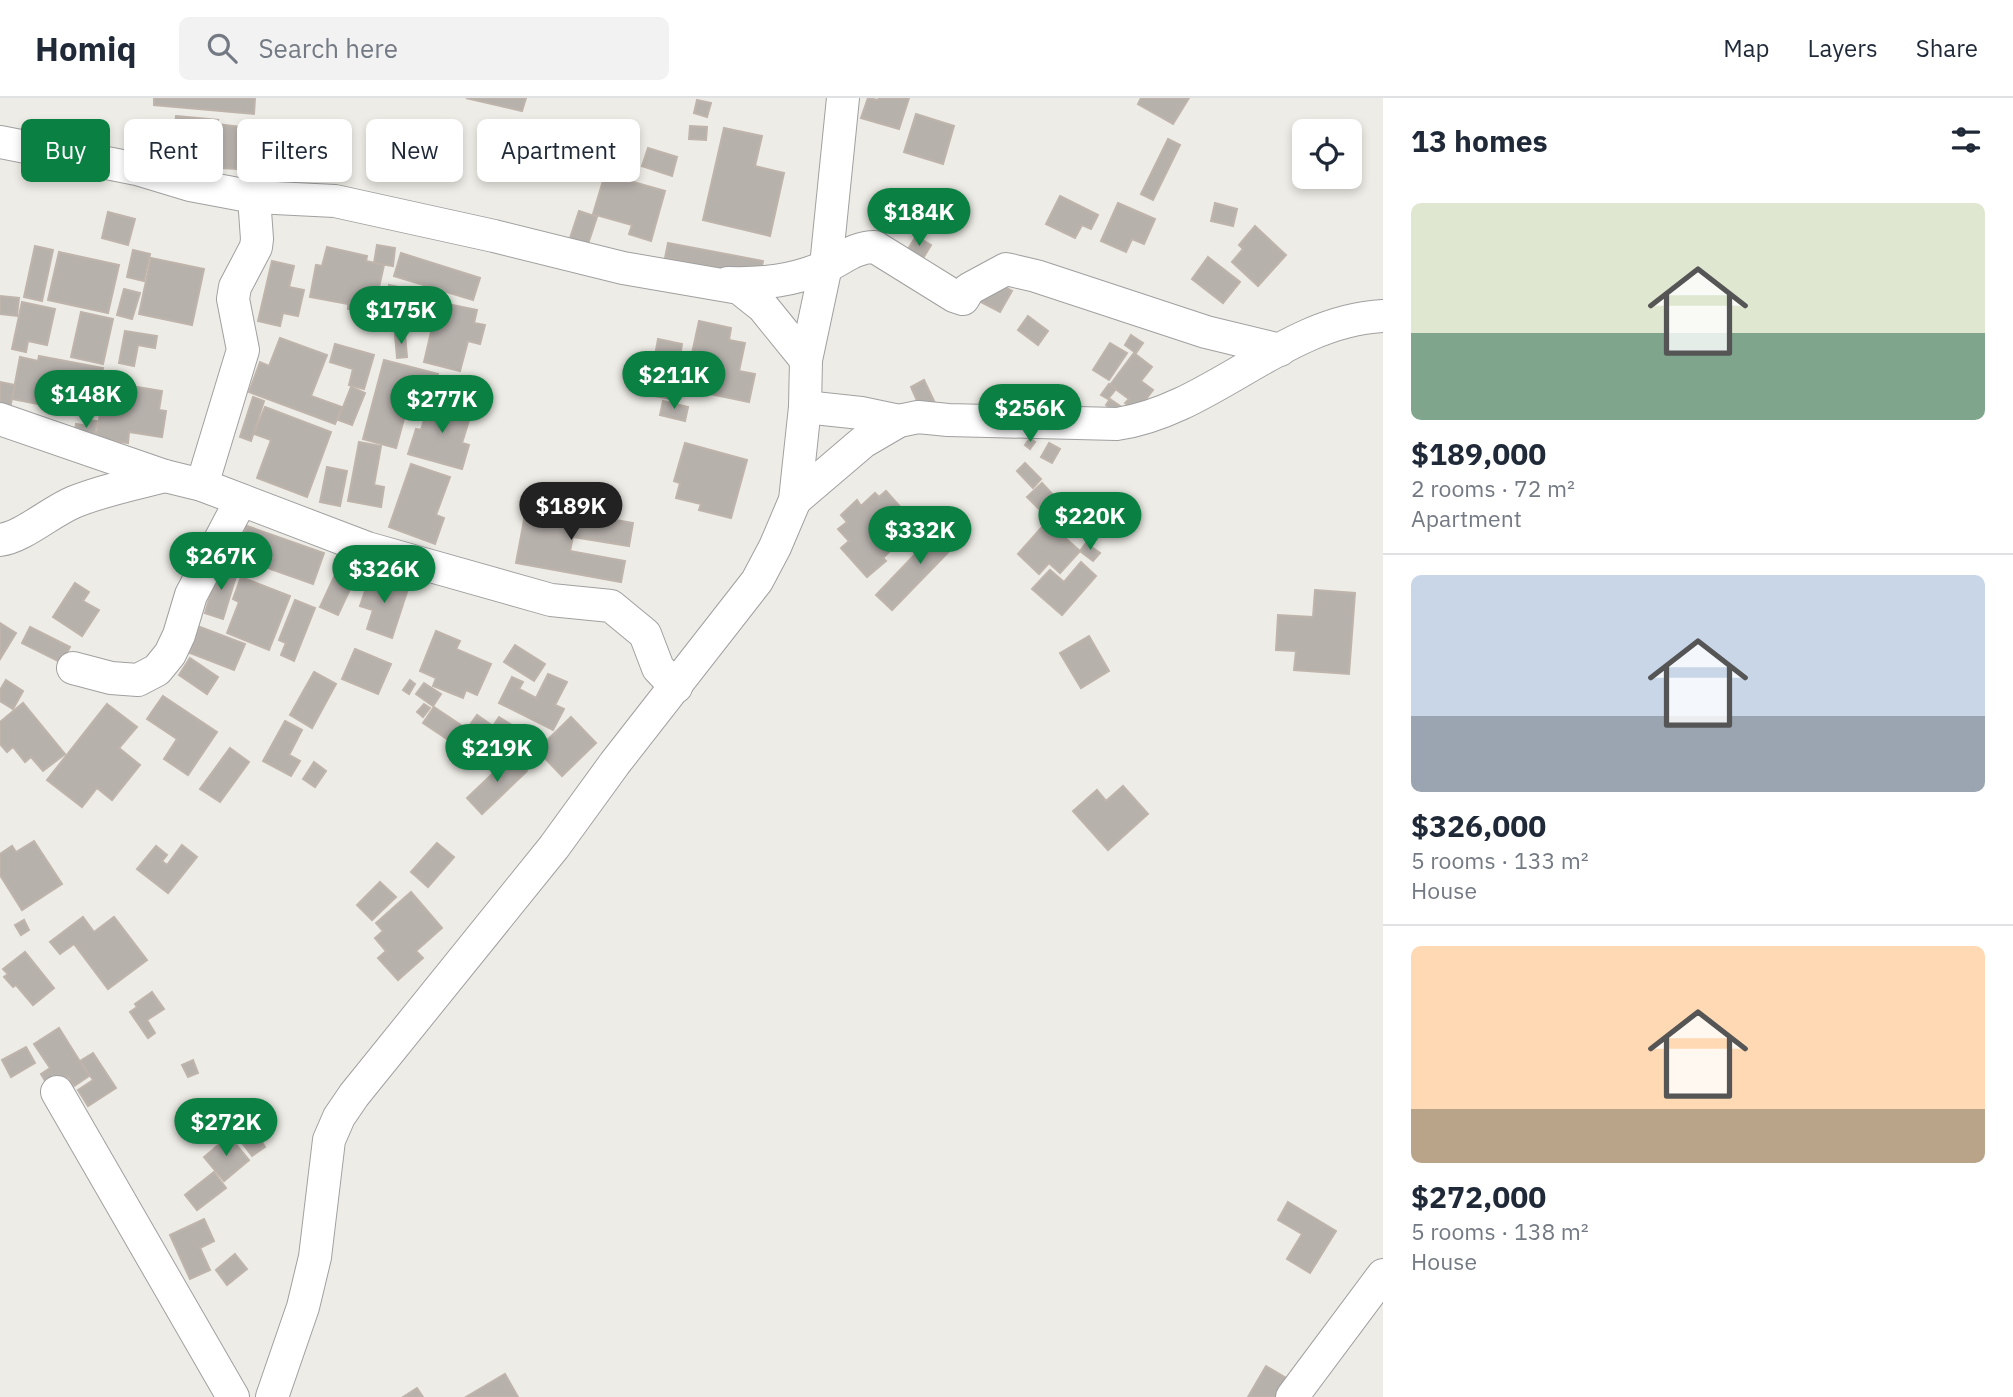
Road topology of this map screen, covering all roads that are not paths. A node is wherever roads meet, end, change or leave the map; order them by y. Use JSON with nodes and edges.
{"nodes":[{"id":1,"x":843,"y":98,"type":"edge"},
{"id":2,"x":0,"y":142,"type":"edge"},
{"id":3,"x":254,"y":197,"type":"junction"},
{"id":4,"x":826,"y":266,"type":"junction"},
{"id":5,"x":719,"y":283,"type":"junction"},
{"id":6,"x":1383,"y":316,"type":"edge"},
{"id":7,"x":1280,"y":349,"type":"junction"},
{"id":8,"x":806,"y":360,"type":"junction"},
{"id":9,"x":805,"y":407,"type":"junction"},
{"id":10,"x":0,"y":419,"type":"edge"},
{"id":11,"x":899,"y":421,"type":"junction"},
{"id":12,"x":165,"y":476,"type":"junction"},
{"id":13,"x":202,"y":485,"type":"junction"},
{"id":14,"x":241,"y":500,"type":"junction"},
{"id":15,"x":795,"y":500,"type":"junction"},
{"id":16,"x":0,"y":540,"type":"edge"},
{"id":17,"x":73,"y":668,"type":"dead end"},
{"id":18,"x":676,"y":687,"type":"junction"},
{"id":19,"x":57,"y":1093,"type":"dead end"},
{"id":20,"x":1383,"y":1275,"type":"edge"},
{"id":21,"x":233,"y":1397,"type":"edge"},
{"id":22,"x":272,"y":1397,"type":"edge"},
{"id":23,"x":1292,"y":1397,"type":"edge"}],
"edges":[{"from":1,"to":4,"type":"street"},
{"from":2,"to":3,"type":"street"},
{"from":3,"to":5,"type":"street"},
{"from":3,"to":13,"type":"street"},
{"from":4,"to":5,"type":"street"},
{"from":4,"to":7,"type":"street"},
{"from":4,"to":8,"type":"street"},
{"from":5,"to":8,"type":"street"},
{"from":6,"to":7,"type":"street"},
{"from":7,"to":11,"type":"street"},
{"from":8,"to":9,"type":"street"},
{"from":9,"to":11,"type":"street"},
{"from":9,"to":15,"type":"street"},
{"from":10,"to":12,"type":"street"},
{"from":11,"to":15,"type":"street"},
{"from":12,"to":13,"type":"street"},
{"from":12,"to":16,"type":"street"},
{"from":13,"to":14,"type":"street"},
{"from":14,"to":17,"type":"street"},
{"from":14,"to":18,"type":"street"},
{"from":15,"to":18,"type":"street"},
{"from":18,"to":22,"type":"street"},
{"from":19,"to":21,"type":"street"},
{"from":20,"to":23,"type":"street"}]}
